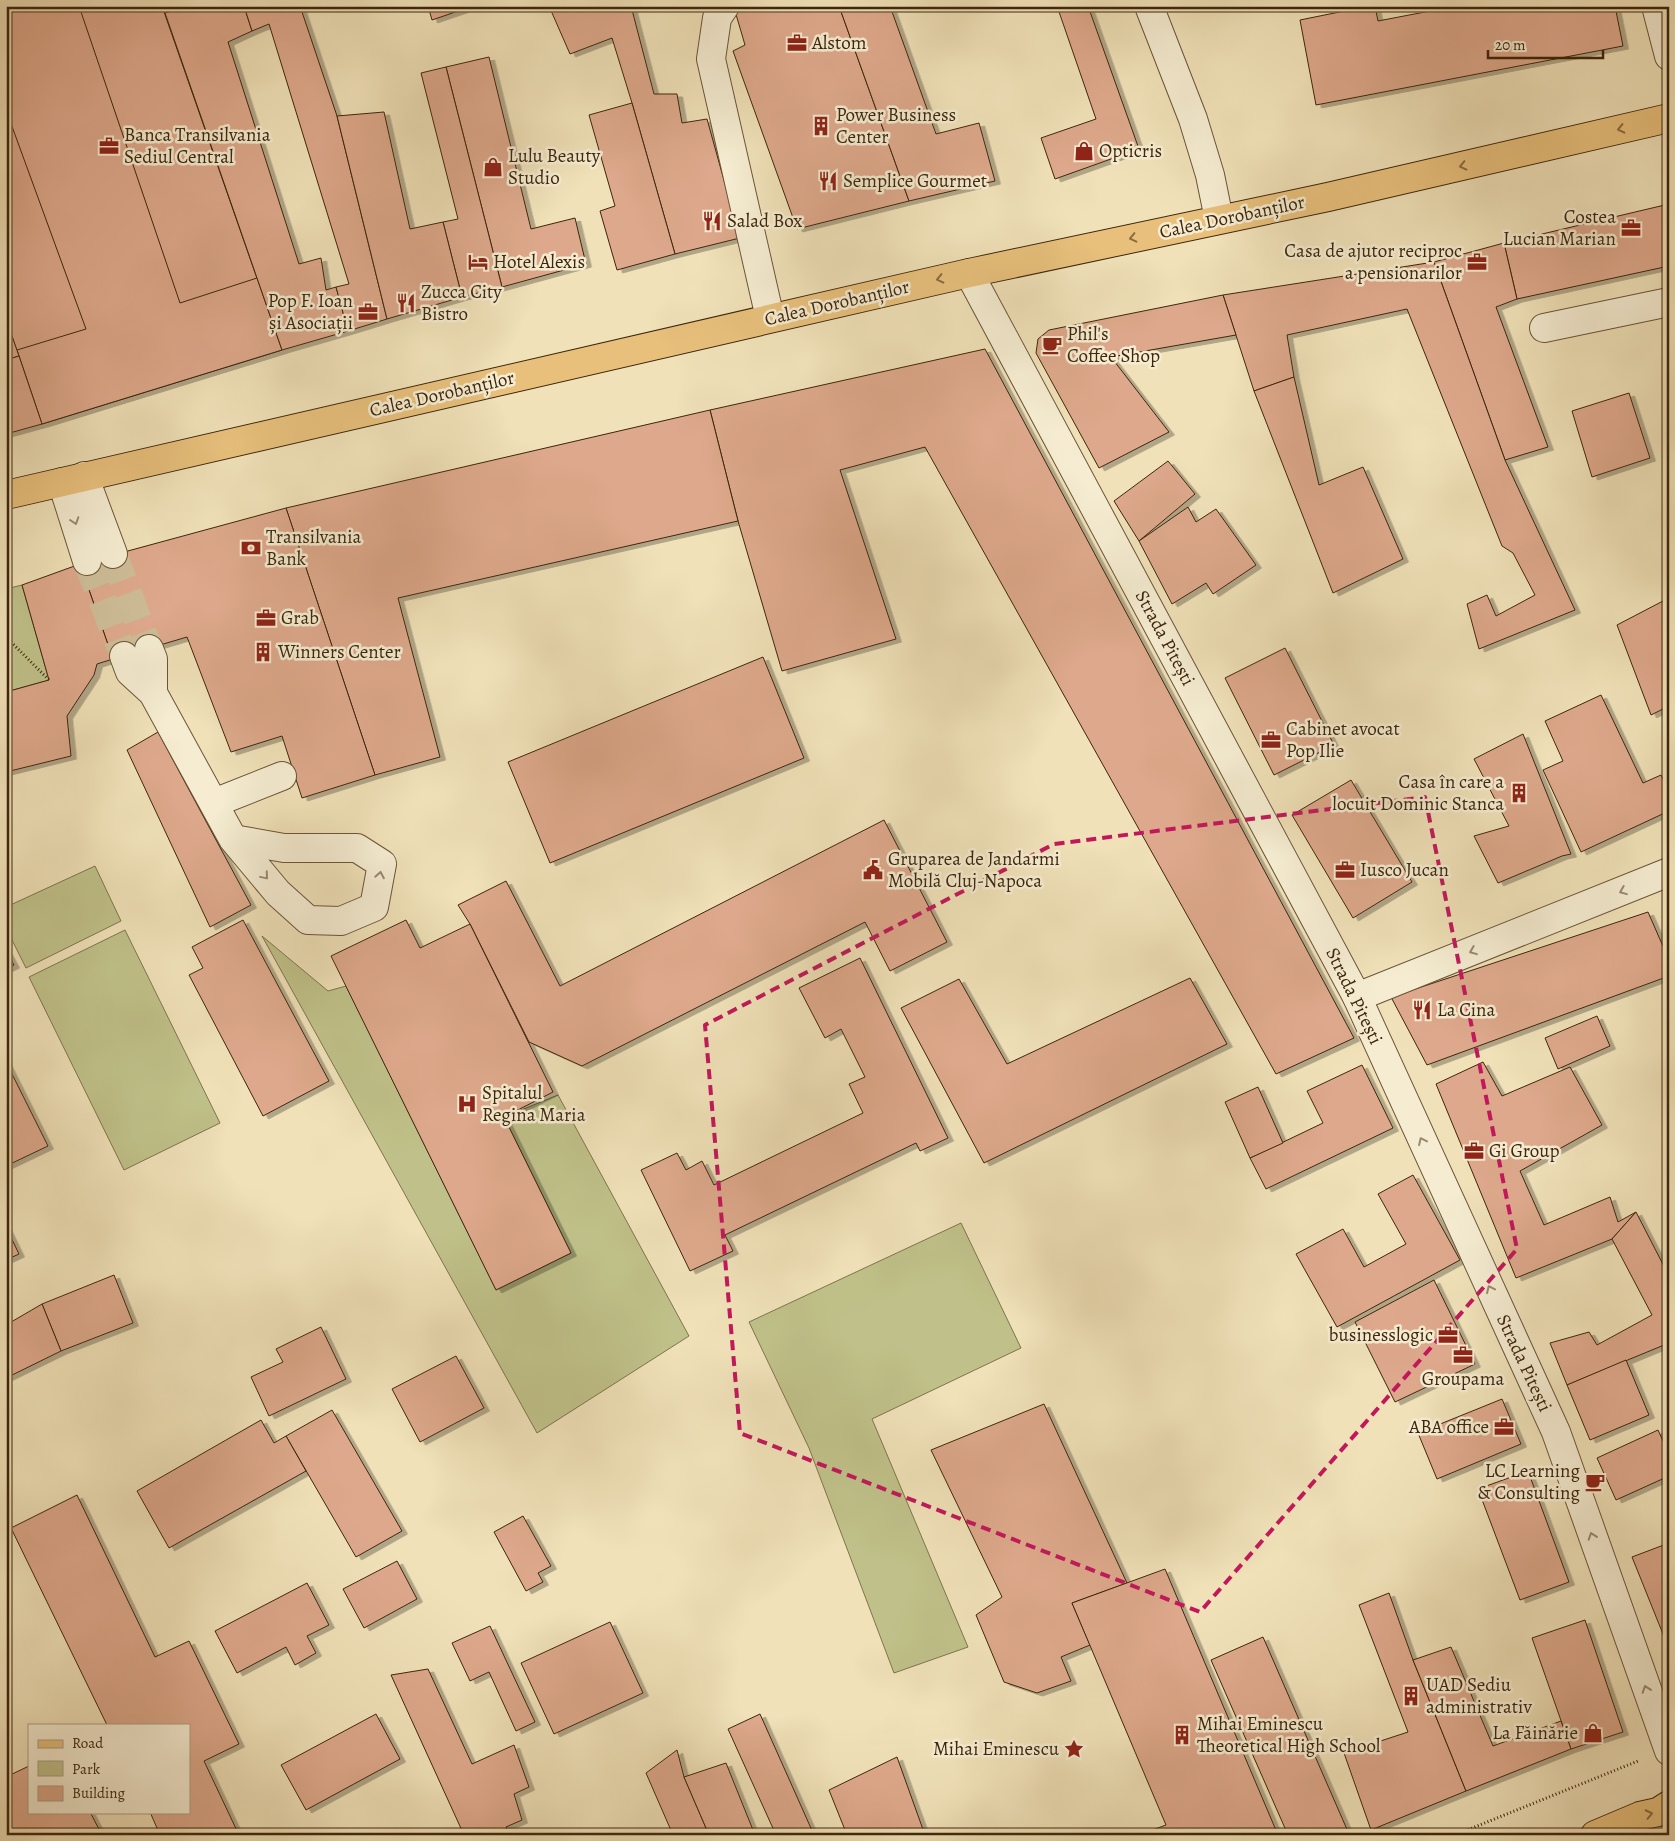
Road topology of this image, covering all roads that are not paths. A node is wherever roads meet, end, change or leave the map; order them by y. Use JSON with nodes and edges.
{"nodes":[{"id":1,"x":725,"y":6,"type":"edge"},
{"id":2,"x":1149,"y":6,"type":"edge"},
{"id":3,"x":1656,"y":6,"type":"edge"},
{"id":4,"x":1669,"y":56,"type":"edge"},
{"id":5,"x":1669,"y":118,"type":"edge"},
{"id":6,"x":1219,"y":219,"type":"junction"},
{"id":7,"x":969,"y":272,"type":"junction"},
{"id":8,"x":1669,"y":302,"type":"edge"},
{"id":9,"x":770,"y":318,"type":"junction"},
{"id":10,"x":1544,"y":328,"type":"dead end"},
{"id":11,"x":73,"y":479,"type":"junction"},
{"id":12,"x":6,"y":495,"type":"edge"},
{"id":13,"x":113,"y":554,"type":"tunnel mouth"},
{"id":14,"x":88,"y":561,"type":"tunnel mouth"},
{"id":15,"x":136,"y":652,"type":"tunnel mouth"},
{"id":16,"x":282,"y":776,"type":"dead end"},
{"id":17,"x":214,"y":803,"type":"junction"},
{"id":18,"x":233,"y":839,"type":"junction"},
{"id":19,"x":1669,"y":872,"type":"edge"},
{"id":20,"x":1356,"y":997,"type":"junction"},
{"id":21,"x":1668,"y":1750,"type":"edge"},
{"id":22,"x":1669,"y":1805,"type":"edge"},
{"id":23,"x":1596,"y":1835,"type":"edge"}],
"edges":[{"from":1,"to":9,"type":"street"},
{"from":2,"to":6,"type":"street"},
{"from":3,"to":4,"type":"street"},
{"from":5,"to":6,"type":"main road","name":"Calea Dorobanților","one_way":true},
{"from":6,"to":7,"type":"main road","name":"Calea Dorobanților","one_way":true},
{"from":7,"to":9,"type":"main road","name":"Calea Dorobanților","one_way":true},
{"from":7,"to":20,"type":"street","name":"Strada Pitești"},
{"from":8,"to":10,"type":"street"},
{"from":9,"to":11,"type":"main road","name":"Calea Dorobanților"},
{"from":11,"to":12,"type":"main road","name":"Calea Dorobanților"},
{"from":11,"to":13,"type":"street"},
{"from":11,"to":14,"type":"street","one_way":true},
{"from":15,"to":17,"type":"street"},
{"from":16,"to":17,"type":"street"},
{"from":17,"to":18,"type":"street"},
{"from":18,"to":18,"type":"street","one_way":true},
{"from":19,"to":20,"type":"street","one_way":true},
{"from":21,"to":20,"type":"street","name":"Strada Pitești","one_way":true},
{"from":23,"to":22,"type":"main road","one_way":true}]}
